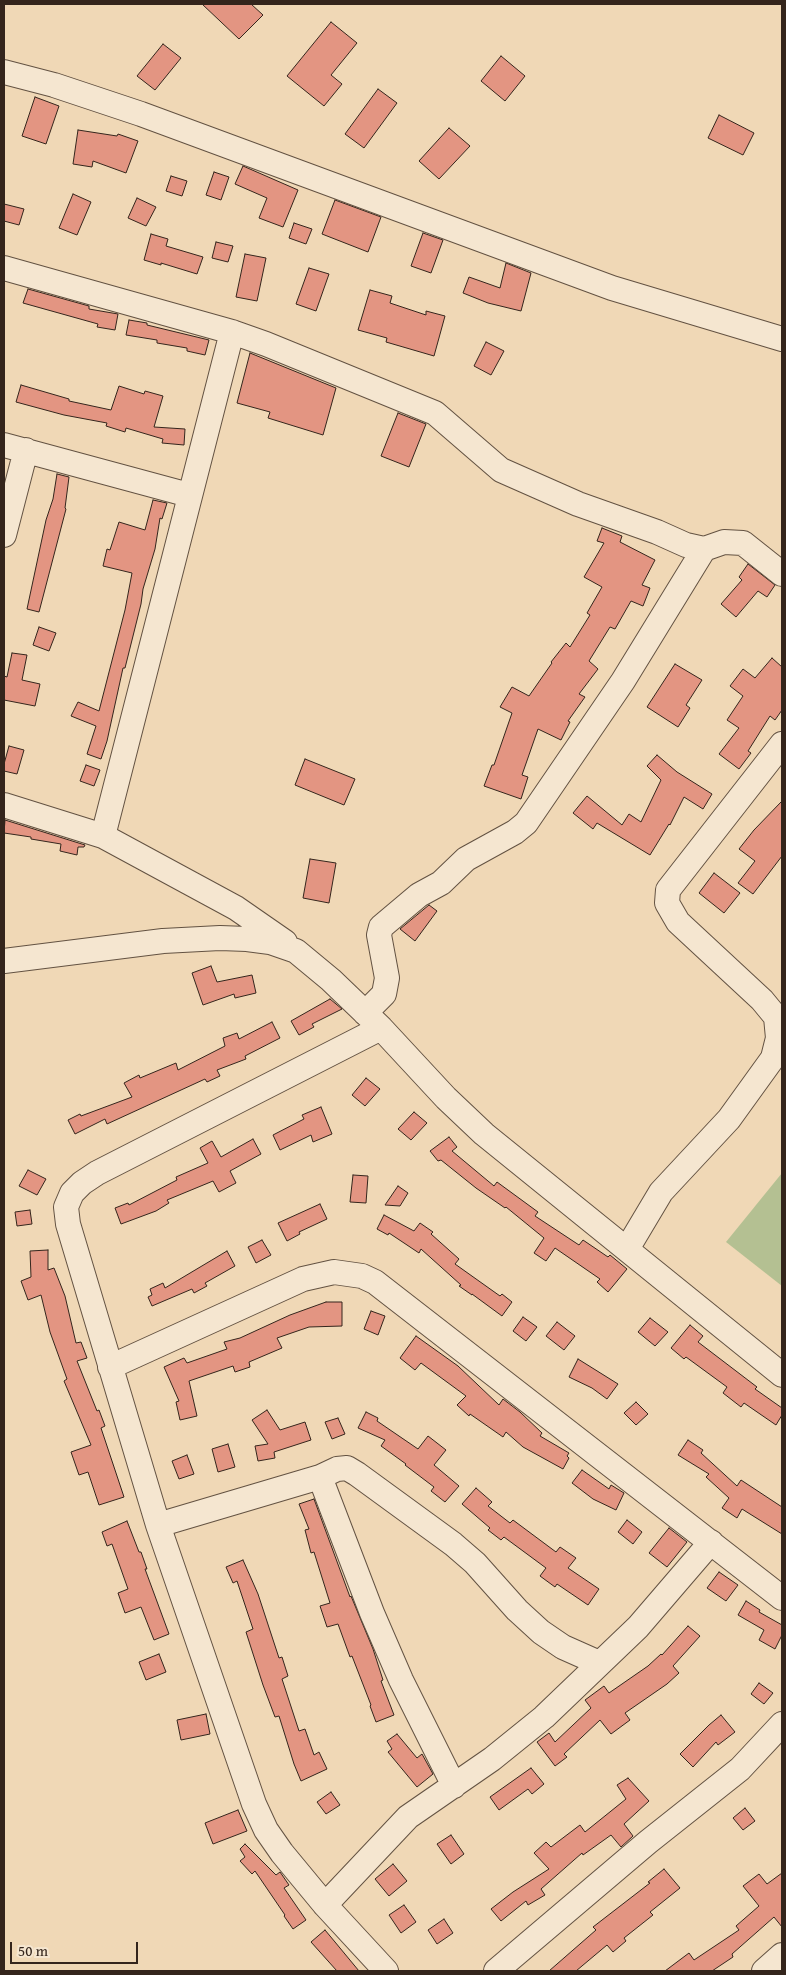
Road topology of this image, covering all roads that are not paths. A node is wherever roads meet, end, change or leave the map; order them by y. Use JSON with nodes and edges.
{"nodes":[{"id":1,"x":4,"y":72,"type":"edge"},
{"id":2,"x":4,"y":268,"type":"edge"},
{"id":3,"x":232,"y":332,"type":"junction"},
{"id":4,"x":782,"y":339,"type":"edge"},
{"id":5,"x":15,"y":448,"type":"edge"},
{"id":6,"x":189,"y":495,"type":"junction"},
{"id":7,"x":4,"y":535,"type":"edge"},
{"id":8,"x":704,"y":549,"type":"junction"},
{"id":9,"x":782,"y":574,"type":"edge"},
{"id":10,"x":782,"y":744,"type":"edge"},
{"id":11,"x":4,"y":805,"type":"edge"},
{"id":12,"x":103,"y":836,"type":"junction"},
{"id":13,"x":296,"y":951,"type":"junction"},
{"id":14,"x":4,"y":961,"type":"edge"},
{"id":15,"x":373,"y":1020,"type":"junction"},
{"id":16,"x":627,"y":1249,"type":"junction"},
{"id":17,"x":110,"y":1367,"type":"junction"},
{"id":18,"x":782,"y":1375,"type":"edge"},
{"id":19,"x":320,"y":1477,"type":"junction"},
{"id":20,"x":158,"y":1525,"type":"junction"},
{"id":21,"x":711,"y":1542,"type":"junction"},
{"id":22,"x":782,"y":1598,"type":"edge"},
{"id":23,"x":600,"y":1663,"type":"junction"},
{"id":24,"x":782,"y":1724,"type":"edge"},
{"id":25,"x":454,"y":1786,"type":"junction"},
{"id":26,"x":325,"y":1906,"type":"junction"},
{"id":27,"x":782,"y":1955,"type":"edge"},
{"id":28,"x":386,"y":1971,"type":"edge"},
{"id":29,"x":496,"y":1971,"type":"edge"},
{"id":30,"x":764,"y":1971,"type":"edge"}],
"edges":[{"from":1,"to":4,"type":"street"},
{"from":2,"to":3,"type":"street"},
{"from":3,"to":6,"type":"street"},
{"from":3,"to":8,"type":"street"},
{"from":5,"to":6,"type":"street"},
{"from":5,"to":7,"type":"street"},
{"from":6,"to":12,"type":"street"},
{"from":8,"to":9,"type":"street"},
{"from":8,"to":15,"type":"street"},
{"from":10,"to":16,"type":"street"},
{"from":11,"to":12,"type":"street"},
{"from":12,"to":13,"type":"street"},
{"from":13,"to":14,"type":"street"},
{"from":13,"to":15,"type":"street"},
{"from":15,"to":16,"type":"street"},
{"from":15,"to":17,"type":"street"},
{"from":16,"to":18,"type":"street"},
{"from":17,"to":20,"type":"street"},
{"from":17,"to":21,"type":"street"},
{"from":19,"to":20,"type":"street"},
{"from":19,"to":23,"type":"street"},
{"from":19,"to":25,"type":"street"},
{"from":20,"to":26,"type":"street"},
{"from":21,"to":22,"type":"street"},
{"from":21,"to":23,"type":"street"},
{"from":23,"to":25,"type":"street"},
{"from":24,"to":29,"type":"street"},
{"from":25,"to":26,"type":"street"},
{"from":26,"to":28,"type":"street"},
{"from":27,"to":30,"type":"street"}]}
